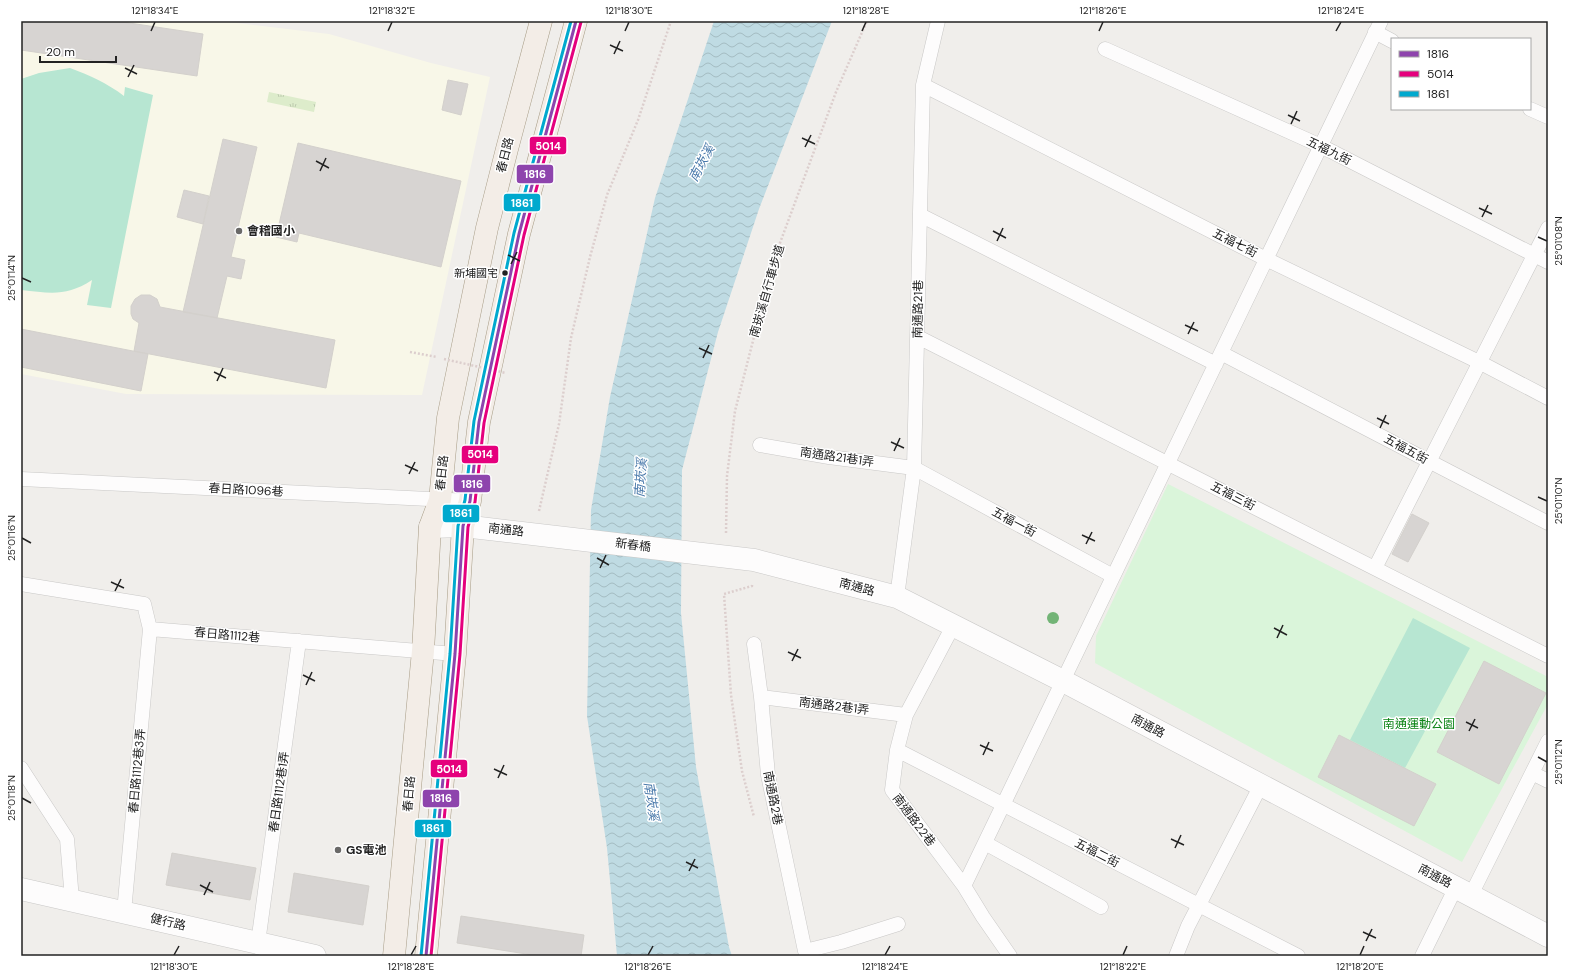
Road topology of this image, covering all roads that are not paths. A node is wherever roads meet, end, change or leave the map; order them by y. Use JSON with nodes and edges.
{"nodes":[{"id":1,"x":541,"y":21,"type":"edge"},
{"id":2,"x":576,"y":21,"type":"edge"},
{"id":3,"x":938,"y":21,"type":"edge"},
{"id":4,"x":1378,"y":27,"type":"edge"},
{"id":5,"x":1391,"y":40,"type":"edge"},
{"id":6,"x":1105,"y":49,"type":"dead end"},
{"id":7,"x":923,"y":86,"type":"junction"},
{"id":8,"x":1531,"y":110,"type":"edge"},
{"id":9,"x":1548,"y":118,"type":"edge"},
{"id":10,"x":1320,"y":146,"type":"junction"},
{"id":11,"x":920,"y":215,"type":"junction"},
{"id":12,"x":1548,"y":228,"type":"edge"},
{"id":13,"x":1534,"y":255,"type":"junction"},
{"id":14,"x":1266,"y":259,"type":"junction"},
{"id":15,"x":1548,"y":262,"type":"edge"},
{"id":16,"x":918,"y":337,"type":"junction"},
{"id":17,"x":1218,"y":358,"type":"junction"},
{"id":18,"x":1480,"y":362,"type":"junction"},
{"id":19,"x":1548,"y":398,"type":"edge"},
{"id":20,"x":760,"y":445,"type":"dead end"},
{"id":21,"x":1429,"y":461,"type":"junction"},
{"id":22,"x":1168,"y":463,"type":"junction"},
{"id":23,"x":914,"y":468,"type":"junction"},
{"id":24,"x":21,"y":479,"type":"edge"},
{"id":25,"x":440,"y":500,"type":"junction"},
{"id":26,"x":470,"y":501,"type":"junction"},
{"id":27,"x":1548,"y":523,"type":"edge"},
{"id":28,"x":463,"y":526,"type":"junction"},
{"id":29,"x":430,"y":527,"type":"junction"},
{"id":30,"x":534,"y":533,"type":"joint"},
{"id":31,"x":729,"y":547,"type":"joint"},
{"id":32,"x":1374,"y":568,"type":"junction"},
{"id":33,"x":1114,"y":576,"type":"junction"},
{"id":34,"x":21,"y":584,"type":"edge"},
{"id":35,"x":897,"y":597,"type":"junction"},
{"id":36,"x":953,"y":626,"type":"junction"},
{"id":37,"x":150,"y":629,"type":"junction"},
{"id":38,"x":299,"y":641,"type":"junction"},
{"id":39,"x":754,"y":644,"type":"dead end"},
{"id":40,"x":423,"y":651,"type":"junction"},
{"id":41,"x":455,"y":654,"type":"junction"},
{"id":42,"x":1548,"y":656,"type":"edge"},
{"id":43,"x":1063,"y":681,"type":"junction"},
{"id":44,"x":761,"y":697,"type":"junction"},
{"id":45,"x":906,"y":715,"type":"junction"},
{"id":46,"x":1548,"y":741,"type":"edge"},
{"id":47,"x":897,"y":750,"type":"junction"},
{"id":48,"x":21,"y":768,"type":"edge"},
{"id":49,"x":1532,"y":773,"type":"junction"},
{"id":50,"x":1548,"y":781,"type":"edge"},
{"id":51,"x":1261,"y":785,"type":"junction"},
{"id":52,"x":1003,"y":805,"type":"junction"},
{"id":53,"x":985,"y":843,"type":"junction"},
{"id":54,"x":964,"y":886,"type":"junction"},
{"id":55,"x":21,"y":889,"type":"edge"},
{"id":56,"x":1463,"y":891,"type":"junction"},
{"id":57,"x":72,"y":900,"type":"junction"},
{"id":58,"x":1199,"y":905,"type":"junction"},
{"id":59,"x":1102,"y":907,"type":"dead end"},
{"id":60,"x":124,"y":912,"type":"junction"},
{"id":61,"x":898,"y":924,"type":"dead end"},
{"id":62,"x":1548,"y":936,"type":"edge"},
{"id":63,"x":258,"y":943,"type":"junction"},
{"id":64,"x":315,"y":956,"type":"edge"},
{"id":65,"x":394,"y":956,"type":"edge"},
{"id":66,"x":426,"y":956,"type":"edge"},
{"id":67,"x":1010,"y":956,"type":"edge"},
{"id":68,"x":1176,"y":956,"type":"edge"},
{"id":69,"x":1298,"y":956,"type":"edge"},
{"id":70,"x":1422,"y":956,"type":"edge"}],
"edges":[{"from":1,"to":25,"type":"main road","name":"春日路"},
{"from":2,"to":26,"type":"main road"},
{"from":3,"to":7,"type":"lane","name":"南通路21巷"},
{"from":4,"to":5,"type":"lane"},
{"from":4,"to":10,"type":"lane"},
{"from":6,"to":10,"type":"lane","name":"五福九街"},
{"from":7,"to":11,"type":"lane","name":"南通路21巷"},
{"from":7,"to":14,"type":"lane","name":"五福七街"},
{"from":8,"to":9,"type":"lane"},
{"from":10,"to":13,"type":"lane","name":"五福九街"},
{"from":10,"to":14,"type":"lane"},
{"from":11,"to":16,"type":"lane","name":"南通路21巷"},
{"from":11,"to":17,"type":"lane","name":"五福五街"},
{"from":12,"to":13,"type":"lane"},
{"from":13,"to":15,"type":"lane","name":"五福九街"},
{"from":13,"to":18,"type":"lane"},
{"from":14,"to":17,"type":"lane"},
{"from":14,"to":18,"type":"lane","name":"五福七街"},
{"from":16,"to":22,"type":"lane","name":"五福三街"},
{"from":16,"to":23,"type":"lane","name":"南通路21巷"},
{"from":17,"to":21,"type":"lane","name":"五福五街"},
{"from":17,"to":22,"type":"lane"},
{"from":18,"to":19,"type":"lane","name":"五福七街"},
{"from":18,"to":21,"type":"lane"},
{"from":20,"to":23,"type":"lane","name":"南通路21巷1弄"},
{"from":21,"to":27,"type":"lane","name":"五福五街"},
{"from":21,"to":32,"type":"lane"},
{"from":22,"to":32,"type":"lane","name":"五福三街"},
{"from":22,"to":33,"type":"lane"},
{"from":23,"to":33,"type":"lane","name":"五福一街"},
{"from":23,"to":35,"type":"lane","name":"南通路21巷"},
{"from":24,"to":25,"type":"lane","name":"春日路1096巷"},
{"from":25,"to":26,"type":"lane","name":"春日路1096巷"},
{"from":25,"to":29,"type":"main road","name":"春日路"},
{"from":26,"to":28,"type":"main road"},
{"from":28,"to":29,"type":"street","name":"南通路"},
{"from":28,"to":30,"type":"street","name":"南通路"},
{"from":28,"to":41,"type":"main road"},
{"from":29,"to":40,"type":"main road","name":"春日路"},
{"from":30,"to":31,"type":"street","name":"新春橋"},
{"from":31,"to":35,"type":"street","name":"南通路"},
{"from":32,"to":42,"type":"lane","name":"五福三街"},
{"from":33,"to":43,"type":"lane"},
{"from":34,"to":37,"type":"lane"},
{"from":35,"to":36,"type":"street","name":"南通路"},
{"from":36,"to":43,"type":"street","name":"南通路"},
{"from":36,"to":45,"type":"lane","name":"南通路22巷"},
{"from":37,"to":38,"type":"lane","name":"春日路1112巷"},
{"from":37,"to":60,"type":"lane","name":"春日路1112巷3弄"},
{"from":38,"to":40,"type":"lane","name":"春日路1112巷"},
{"from":38,"to":63,"type":"lane","name":"春日路1112巷1弄"},
{"from":39,"to":44,"type":"lane","name":"南通路2巷"},
{"from":40,"to":41,"type":"lane","name":"春日路1112巷"},
{"from":40,"to":65,"type":"main road","name":"春日路"},
{"from":41,"to":66,"type":"main road"},
{"from":43,"to":51,"type":"street","name":"南通路"},
{"from":43,"to":52,"type":"lane"},
{"from":44,"to":45,"type":"lane","name":"南通路2巷1弄"},
{"from":44,"to":61,"type":"lane","name":"南通路2巷"},
{"from":45,"to":47,"type":"lane","name":"南通路22巷"},
{"from":46,"to":49,"type":"lane"},
{"from":47,"to":52,"type":"lane","name":"五福二街"},
{"from":47,"to":54,"type":"lane","name":"南通路22巷"},
{"from":48,"to":57,"type":"lane"},
{"from":49,"to":50,"type":"lane"},
{"from":49,"to":56,"type":"lane"},
{"from":51,"to":56,"type":"street","name":"南通路"},
{"from":51,"to":58,"type":"lane"},
{"from":52,"to":53,"type":"lane"},
{"from":52,"to":58,"type":"lane","name":"五福二街"},
{"from":53,"to":54,"type":"lane"},
{"from":53,"to":59,"type":"lane"},
{"from":54,"to":67,"type":"lane","name":"南通路22巷"},
{"from":55,"to":57,"type":"street","name":"健行路"},
{"from":56,"to":62,"type":"street","name":"南通路"},
{"from":56,"to":70,"type":"lane"},
{"from":57,"to":60,"type":"street","name":"健行路"},
{"from":58,"to":68,"type":"lane"},
{"from":58,"to":69,"type":"lane","name":"五福二街"},
{"from":60,"to":63,"type":"street","name":"健行路"},
{"from":63,"to":64,"type":"street","name":"健行路"}]}
